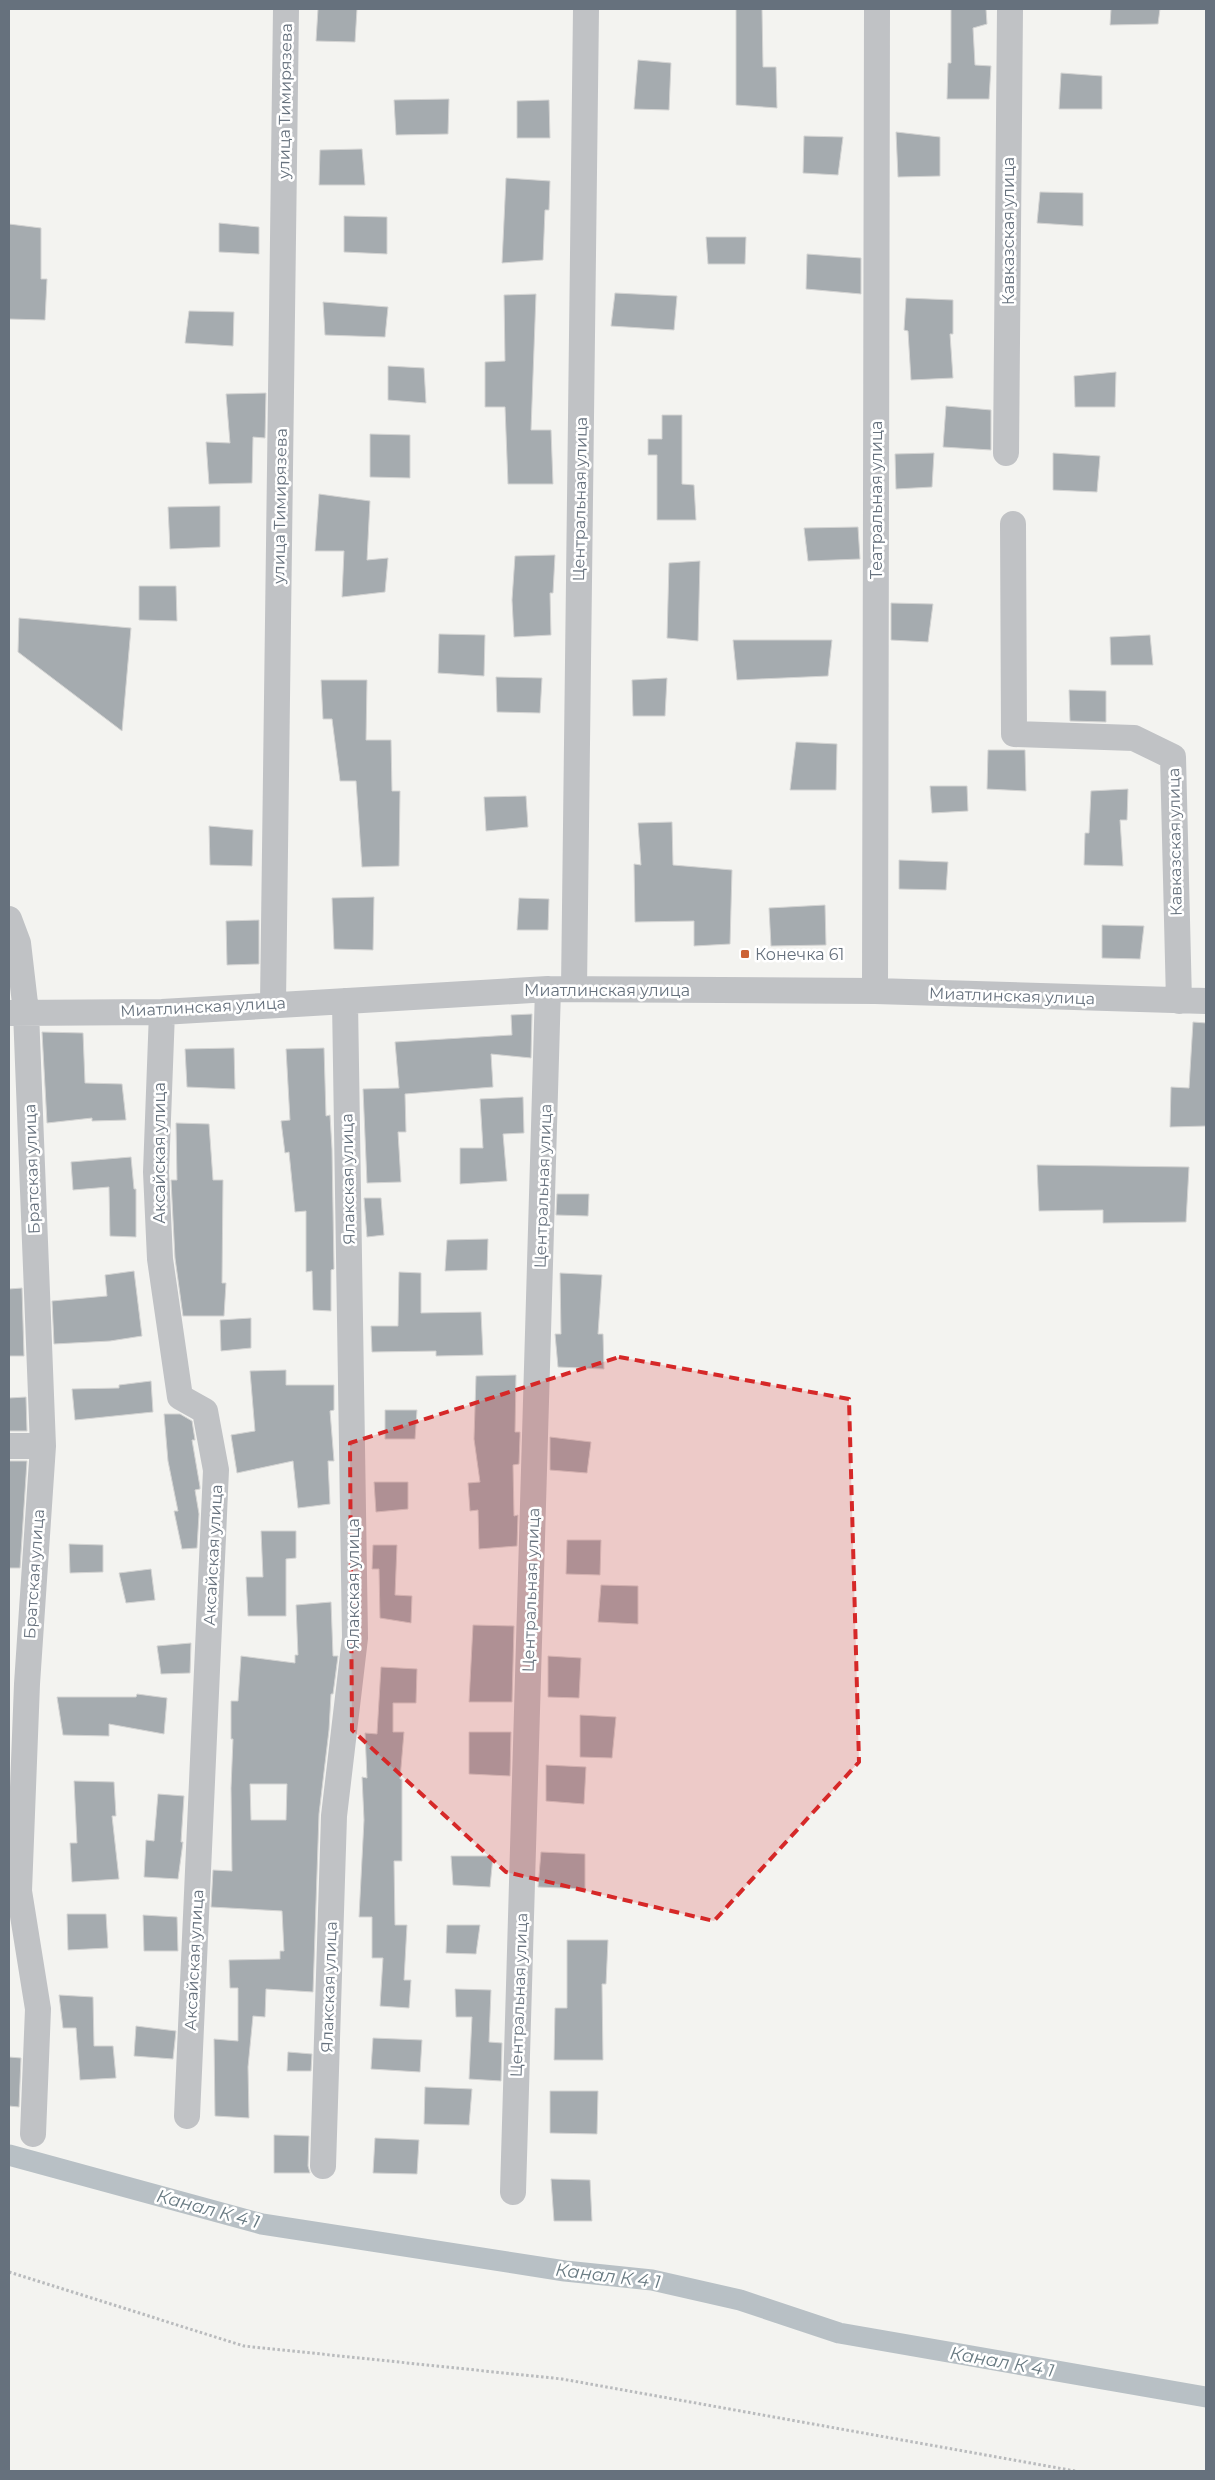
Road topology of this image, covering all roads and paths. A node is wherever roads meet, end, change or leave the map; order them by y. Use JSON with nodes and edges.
{"nodes":[{"id":1,"x":286,"y":9,"type":"edge"},
{"id":2,"x":586,"y":9,"type":"edge"},
{"id":3,"x":877,"y":9,"type":"edge"},
{"id":4,"x":1010,"y":9,"type":"edge"},
{"id":5,"x":1006,"y":453,"type":"dead end"},
{"id":6,"x":1012,"y":524,"type":"dead end"},
{"id":7,"x":9,"y":919,"type":"edge"},
{"id":8,"x":561,"y":989,"type":"junction"},
{"id":9,"x":875,"y":992,"type":"junction"},
{"id":10,"x":345,"y":1001,"type":"junction"},
{"id":11,"x":1179,"y":1001,"type":"junction"},
{"id":12,"x":1206,"y":1001,"type":"edge"},
{"id":13,"x":273,"y":1004,"type":"junction"},
{"id":14,"x":17,"y":1012,"type":"edge"},
{"id":15,"x":162,"y":1012,"type":"junction"},
{"id":16,"x":9,"y":1446,"type":"edge"},
{"id":17,"x":43,"y":1446,"type":"junction"},
{"id":18,"x":18,"y":1683,"type":"edge"},
{"id":19,"x":14,"y":1891,"type":"edge"},
{"id":20,"x":187,"y":2116,"type":"dead end"},
{"id":21,"x":33,"y":2134,"type":"dead end"},
{"id":22,"x":323,"y":2166,"type":"dead end"},
{"id":23,"x":513,"y":2192,"type":"dead end"},
{"id":24,"x":9,"y":2272,"type":"edge"},
{"id":25,"x":1075,"y":2471,"type":"edge"}],
"edges":[{"from":1,"to":13,"type":"street","name":"улица Тимирязева"},
{"from":2,"to":8,"type":"street","name":"Центральная улица"},
{"from":3,"to":9,"type":"street","name":"Театральная улица"},
{"from":4,"to":5,"type":"street","name":"Кавказская улица"},
{"from":6,"to":11,"type":"street","name":"Кавказская улица"},
{"from":7,"to":14,"type":"street","name":"Братская улица"},
{"from":8,"to":9,"type":"street","name":"Миатлинская улица"},
{"from":8,"to":10,"type":"street","name":"Миатлинская улица"},
{"from":8,"to":23,"type":"street","name":"Центральная улица"},
{"from":9,"to":11,"type":"street","name":"Миатлинская улица"},
{"from":10,"to":13,"type":"street","name":"Миатлинская улица"},
{"from":10,"to":22,"type":"street","name":"Ялакская улица"},
{"from":11,"to":12,"type":"street","name":"Миатлинская улица"},
{"from":13,"to":15,"type":"street","name":"Миатлинская улица"},
{"from":14,"to":15,"type":"street","name":"Миатлинская улица"},
{"from":14,"to":17,"type":"street","name":"Братская улица"},
{"from":15,"to":20,"type":"street","name":"Аксайская улица"},
{"from":16,"to":17,"type":"street"},
{"from":17,"to":18,"type":"street","name":"Братская улица"},
{"from":18,"to":19,"type":"street","name":"Братская улица"},
{"from":19,"to":21,"type":"street","name":"Братская улица"},
{"from":24,"to":25,"type":"path"}]}
